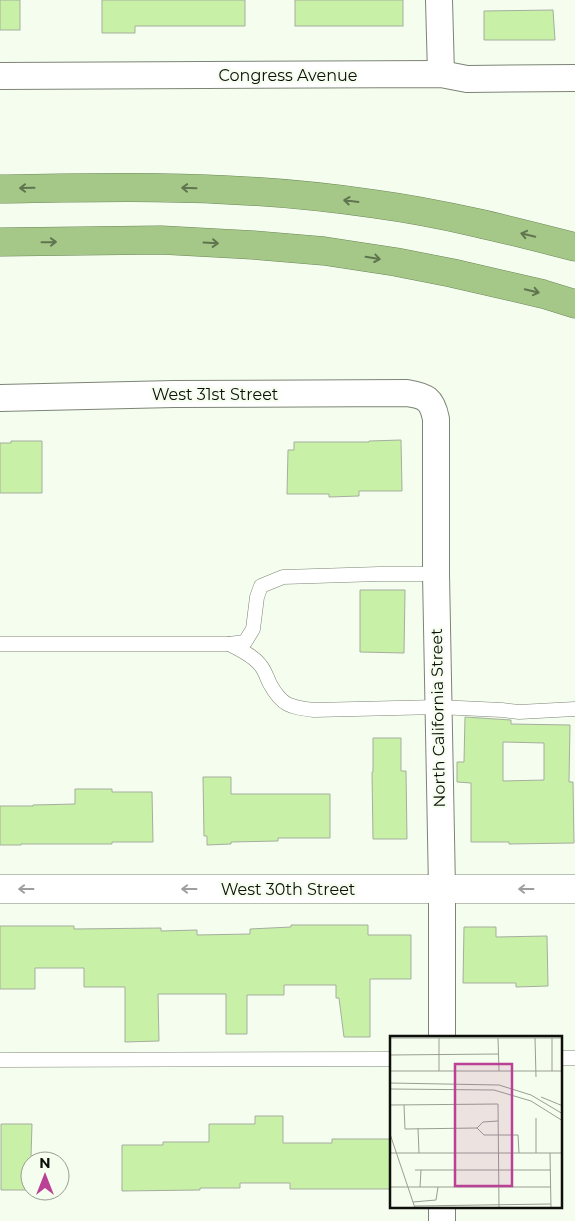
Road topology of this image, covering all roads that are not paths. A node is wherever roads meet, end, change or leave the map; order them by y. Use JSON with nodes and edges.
{"nodes":[{"id":1,"x":439,"y":0,"type":"edge"},
{"id":2,"x":441,"y":74,"type":"junction"},
{"id":3,"x":0,"y":76,"type":"edge"},
{"id":4,"x":575,"y":78,"type":"edge"},
{"id":5,"x":0,"y":189,"type":"edge"},
{"id":6,"x":0,"y":242,"type":"edge"},
{"id":7,"x":575,"y":247,"type":"edge"},
{"id":8,"x":575,"y":304,"type":"edge"},
{"id":9,"x":0,"y":398,"type":"edge"},
{"id":10,"x":430,"y":400,"type":"joint"},
{"id":11,"x":436,"y":574,"type":"junction"},
{"id":12,"x":0,"y":644,"type":"edge"},
{"id":13,"x":229,"y":644,"type":"junction"},
{"id":14,"x":438,"y":707,"type":"junction"},
{"id":15,"x":575,"y":709,"type":"edge"},
{"id":16,"x":0,"y":889,"type":"edge"},
{"id":17,"x":442,"y":889,"type":"junction"},
{"id":18,"x":575,"y":889,"type":"edge"},
{"id":19,"x":442,"y":1036,"type":"edge"},
{"id":20,"x":390,"y":1058,"type":"edge"},
{"id":21,"x":562,"y":1058,"type":"edge"},
{"id":22,"x":575,"y":1058,"type":"edge"},
{"id":23,"x":0,"y":1060,"type":"edge"},
{"id":24,"x":442,"y":1208,"type":"edge"},
{"id":25,"x":442,"y":1221,"type":"edge"}],
"edges":[{"from":1,"to":2,"type":"street"},
{"from":2,"to":3,"type":"street","name":"Congress Avenue"},
{"from":2,"to":4,"type":"street","name":"Congress Avenue"},
{"from":7,"to":5,"type":"highway","one_way":true},
{"from":6,"to":8,"type":"highway","one_way":true},
{"from":9,"to":10,"type":"street","name":"West 31st Street"},
{"from":10,"to":11,"type":"street","name":"North California Street"},
{"from":11,"to":13,"type":"lane"},
{"from":11,"to":14,"type":"street","name":"North California Street"},
{"from":12,"to":13,"type":"lane"},
{"from":13,"to":14,"type":"lane"},
{"from":14,"to":15,"type":"lane"},
{"from":14,"to":17,"type":"street","name":"North California Street"},
{"from":17,"to":16,"type":"main road","name":"West 30th Street","one_way":true},
{"from":18,"to":17,"type":"main road","name":"West 30th Street","one_way":true},
{"from":17,"to":19,"type":"street","name":"North California Street"},
{"from":20,"to":23,"type":"lane"},
{"from":21,"to":22,"type":"lane"},
{"from":24,"to":25,"type":"street"}]}
